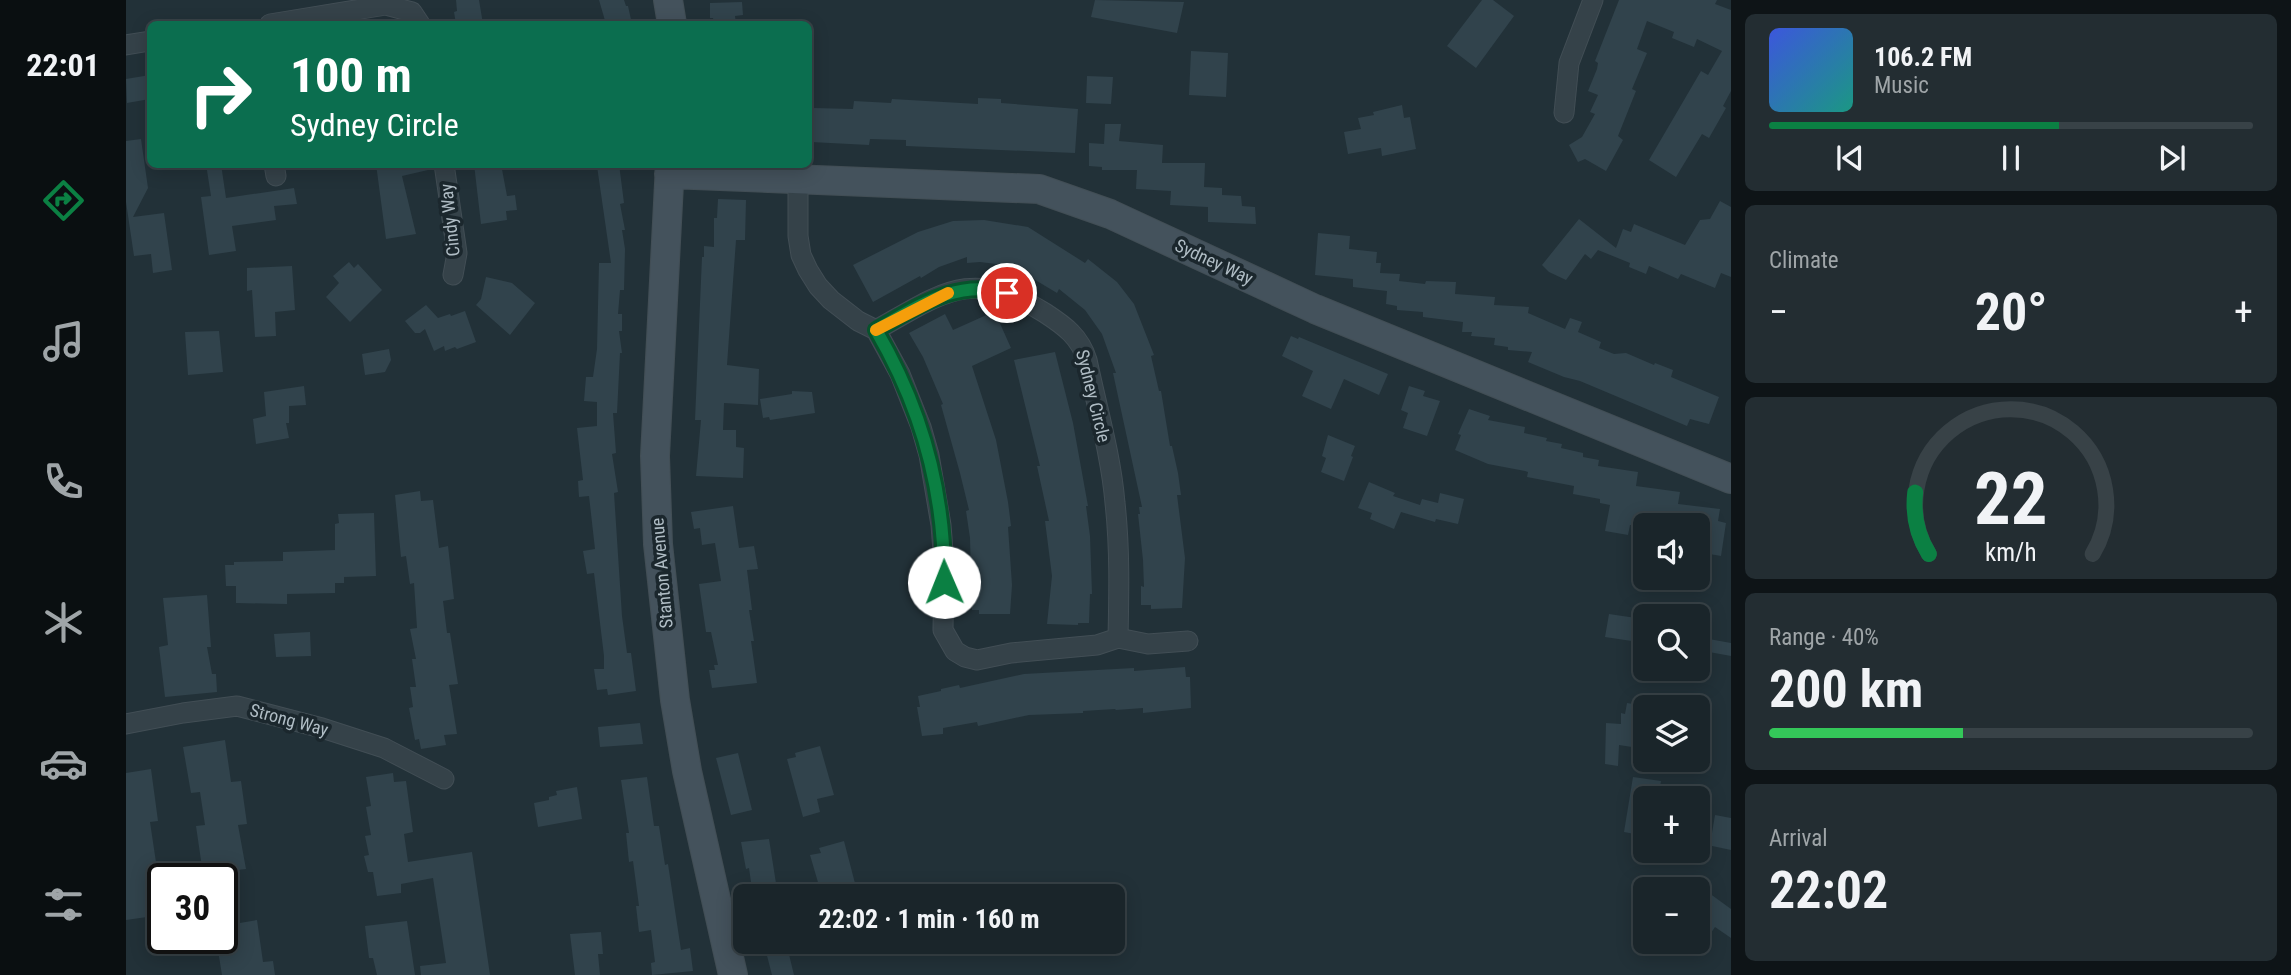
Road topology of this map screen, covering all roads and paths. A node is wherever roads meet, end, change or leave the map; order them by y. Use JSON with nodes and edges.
{"nodes":[{"id":1,"x":668,"y":0,"type":"edge"},
{"id":2,"x":1593,"y":0,"type":"edge"},
{"id":3,"x":416,"y":18,"type":"edge"},
{"id":4,"x":288,"y":21,"type":"edge"},
{"id":5,"x":672,"y":21,"type":"edge"},
{"id":6,"x":147,"y":42,"type":"edge"},
{"id":7,"x":126,"y":45,"type":"edge"},
{"id":8,"x":1563,"y":113,"type":"dead end"},
{"id":9,"x":445,"y":168,"type":"edge"},
{"id":10,"x":669,"y":169,"type":"edge"},
{"id":11,"x":798,"y":178,"type":"junction"},
{"id":12,"x":453,"y":275,"type":"dead end"},
{"id":13,"x":876,"y":330,"type":"junction"},
{"id":14,"x":1731,"y":479,"type":"edge"},
{"id":15,"x":1118,"y":638,"type":"junction"},
{"id":16,"x":1188,"y":640,"type":"dead end"},
{"id":17,"x":126,"y":724,"type":"edge"},
{"id":18,"x":444,"y":779,"type":"dead end"},
{"id":19,"x":733,"y":975,"type":"edge"}],
"edges":[{"from":1,"to":5,"type":"street"},
{"from":2,"to":8,"type":"street"},
{"from":3,"to":4,"type":"street"},
{"from":6,"to":7,"type":"street"},
{"from":9,"to":12,"type":"street","name":"Cindy Way"},
{"from":10,"to":11,"type":"street","name":"Sydney Way"},
{"from":10,"to":19,"type":"street","name":"Stanton Avenue"},
{"from":11,"to":13,"type":"street"},
{"from":11,"to":14,"type":"street","name":"Sydney Way"},
{"from":13,"to":15,"type":"street"},
{"from":13,"to":15,"type":"street","name":"Sydney Circle"},
{"from":15,"to":16,"type":"street"},
{"from":17,"to":18,"type":"street","name":"Strong Way"}]}
